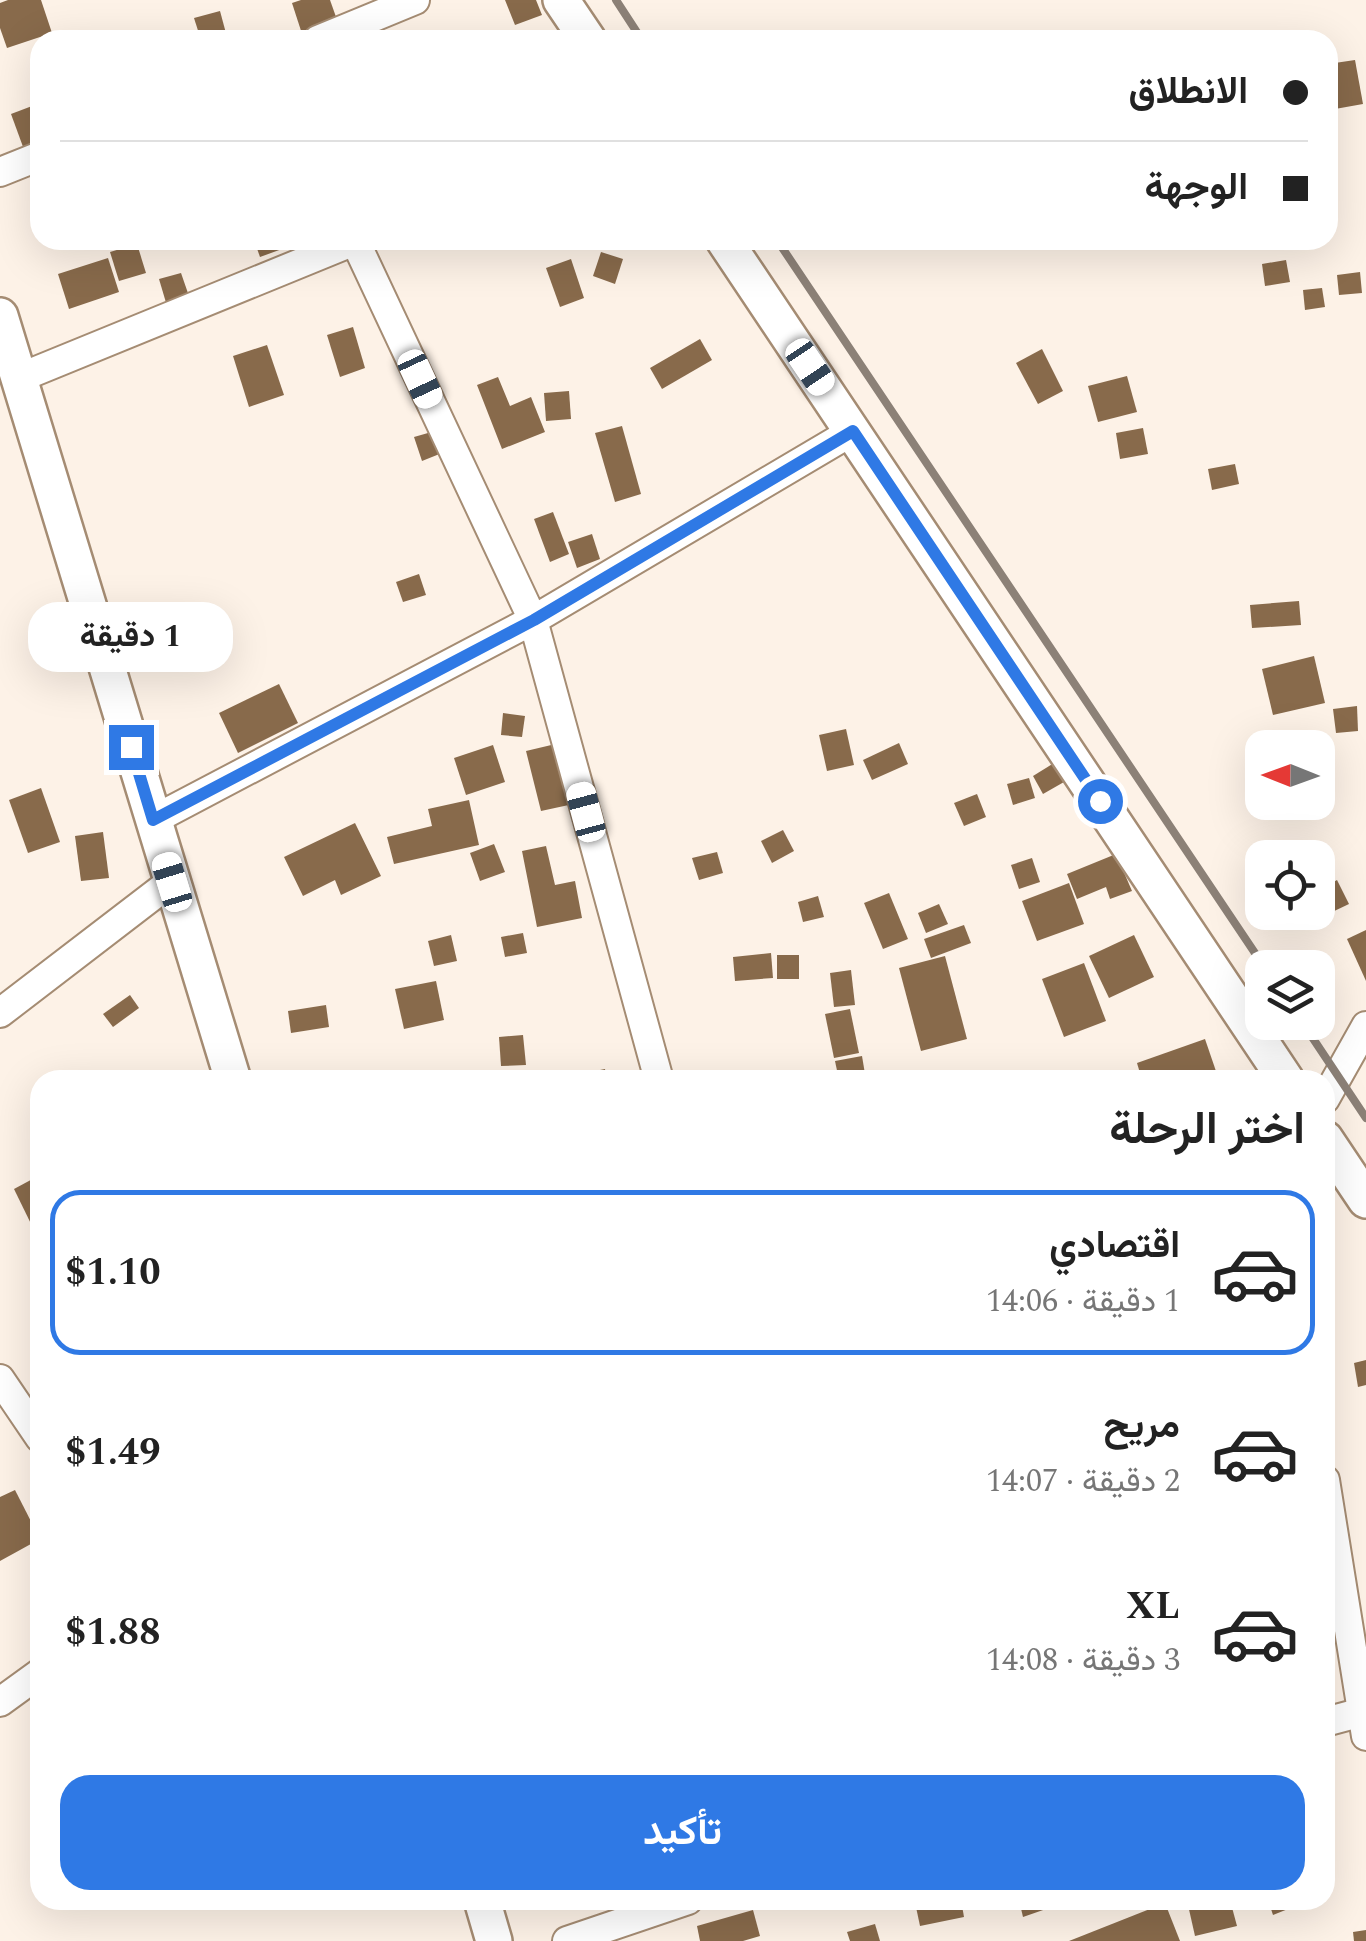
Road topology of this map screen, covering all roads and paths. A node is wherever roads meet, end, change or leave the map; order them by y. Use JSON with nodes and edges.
{"nodes":[{"id":1,"x":414,"y":0,"type":"edge"},
{"id":2,"x":561,"y":0,"type":"edge"},
{"id":3,"x":342,"y":30,"type":"edge"},
{"id":4,"x":581,"y":30,"type":"edge"},
{"id":5,"x":30,"y":160,"type":"edge"},
{"id":6,"x":0,"y":172,"type":"edge"},
{"id":7,"x":332,"y":250,"type":"edge"},
{"id":8,"x":361,"y":250,"type":"edge"},
{"id":9,"x":731,"y":250,"type":"edge"},
{"id":10,"x":0,"y":316,"type":"edge"},
{"id":11,"x":19,"y":378,"type":"junction"},
{"id":12,"x":853,"y":431,"type":"junction"},
{"id":13,"x":534,"y":620,"type":"junction"},
{"id":14,"x":153,"y":820,"type":"junction"},
{"id":15,"x":172,"y":882,"type":"junction"},
{"id":16,"x":0,"y":1013,"type":"edge"},
{"id":17,"x":1366,"y":1026,"type":"edge"},
{"id":18,"x":229,"y":1070,"type":"edge"},
{"id":19,"x":656,"y":1070,"type":"edge"},
{"id":20,"x":1275,"y":1070,"type":"edge"},
{"id":21,"x":1335,"y":1081,"type":"edge"},
{"id":22,"x":1335,"y":1153,"type":"edge"},
{"id":23,"x":1366,"y":1200,"type":"edge"},
{"id":24,"x":0,"y":1379,"type":"edge"},
{"id":25,"x":30,"y":1423,"type":"edge"},
{"id":26,"x":1335,"y":1540,"type":"edge"},
{"id":27,"x":30,"y":1680,"type":"edge"},
{"id":28,"x":0,"y":1702,"type":"edge"},
{"id":29,"x":1365,"y":1720,"type":"edge"},
{"id":30,"x":1335,"y":1722,"type":"edge"},
{"id":31,"x":485,"y":1910,"type":"edge"},
{"id":32,"x":658,"y":1910,"type":"edge"},
{"id":33,"x":494,"y":1941,"type":"edge"},
{"id":34,"x":567,"y":1941,"type":"edge"}],
"edges":[{"from":1,"to":3,"type":"street"},
{"from":2,"to":4,"type":"street"},
{"from":5,"to":6,"type":"street"},
{"from":7,"to":11,"type":"street"},
{"from":8,"to":13,"type":"street"},
{"from":9,"to":12,"type":"street"},
{"from":10,"to":11,"type":"street"},
{"from":11,"to":14,"type":"street"},
{"from":12,"to":13,"type":"street"},
{"from":12,"to":20,"type":"street"},
{"from":13,"to":14,"type":"street"},
{"from":13,"to":19,"type":"street"},
{"from":14,"to":15,"type":"street"},
{"from":15,"to":16,"type":"street"},
{"from":15,"to":18,"type":"street"},
{"from":17,"to":21,"type":"street"},
{"from":22,"to":23,"type":"street"},
{"from":24,"to":25,"type":"street"},
{"from":26,"to":29,"type":"street"},
{"from":27,"to":28,"type":"street"},
{"from":29,"to":30,"type":"street"},
{"from":31,"to":33,"type":"street"},
{"from":32,"to":34,"type":"street"}]}
